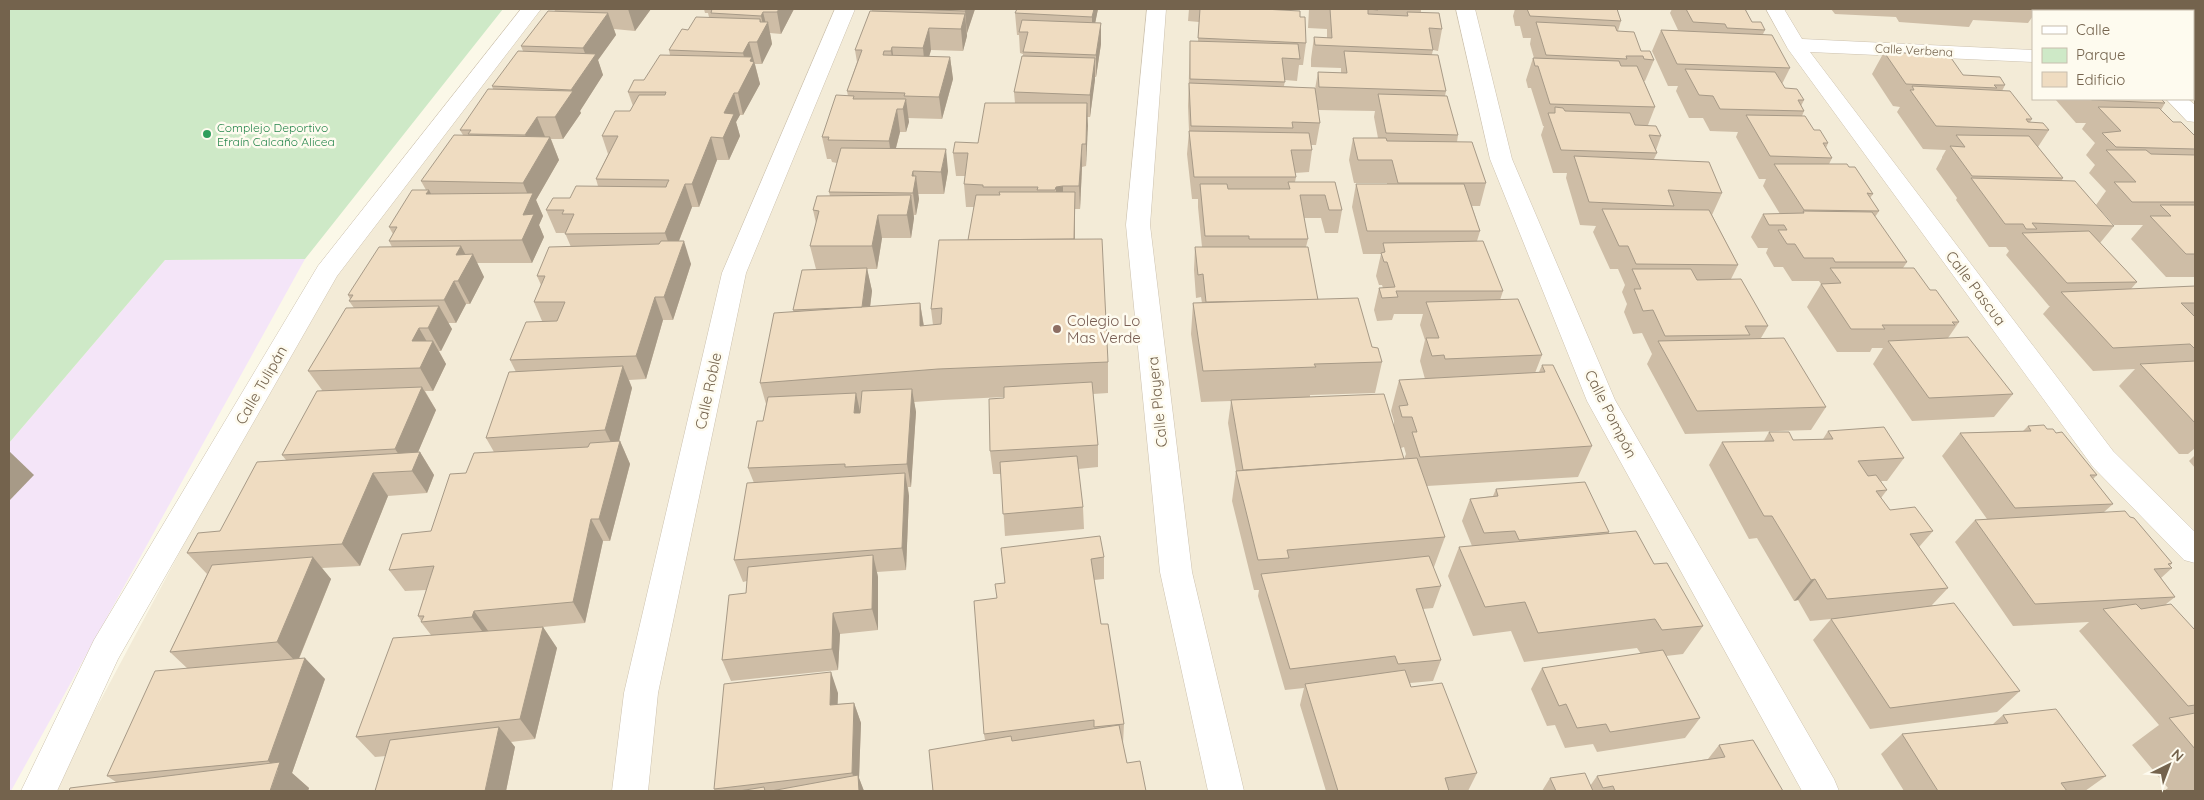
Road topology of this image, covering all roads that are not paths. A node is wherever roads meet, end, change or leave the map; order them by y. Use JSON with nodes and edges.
{"nodes":[{"id":1,"x":532,"y":9,"type":"edge"},
{"id":2,"x":845,"y":9,"type":"edge"},
{"id":3,"x":1156,"y":9,"type":"edge"},
{"id":4,"x":1465,"y":9,"type":"edge"},
{"id":5,"x":1775,"y":9,"type":"edge"},
{"id":6,"x":1795,"y":45,"type":"junction"},
{"id":7,"x":2032,"y":56,"type":"edge"},
{"id":8,"x":2177,"y":100,"type":"edge"},
{"id":9,"x":2195,"y":116,"type":"edge"},
{"id":10,"x":2195,"y":551,"type":"edge"},
{"id":11,"x":39,"y":791,"type":"edge"},
{"id":12,"x":630,"y":791,"type":"edge"},
{"id":13,"x":1226,"y":791,"type":"edge"},
{"id":14,"x":1821,"y":791,"type":"edge"}],
"edges":[{"from":1,"to":11,"type":"street","name":"Calle Tulipán"},
{"from":2,"to":12,"type":"street","name":"Calle Roble"},
{"from":3,"to":13,"type":"street","name":"Calle Playera"},
{"from":4,"to":14,"type":"street","name":"Calle Pompón"},
{"from":5,"to":6,"type":"street","name":"Calle Pascua"},
{"from":6,"to":7,"type":"street","name":"Calle Verbena"},
{"from":6,"to":10,"type":"street","name":"Calle Pascua"},
{"from":8,"to":9,"type":"street"}]}
